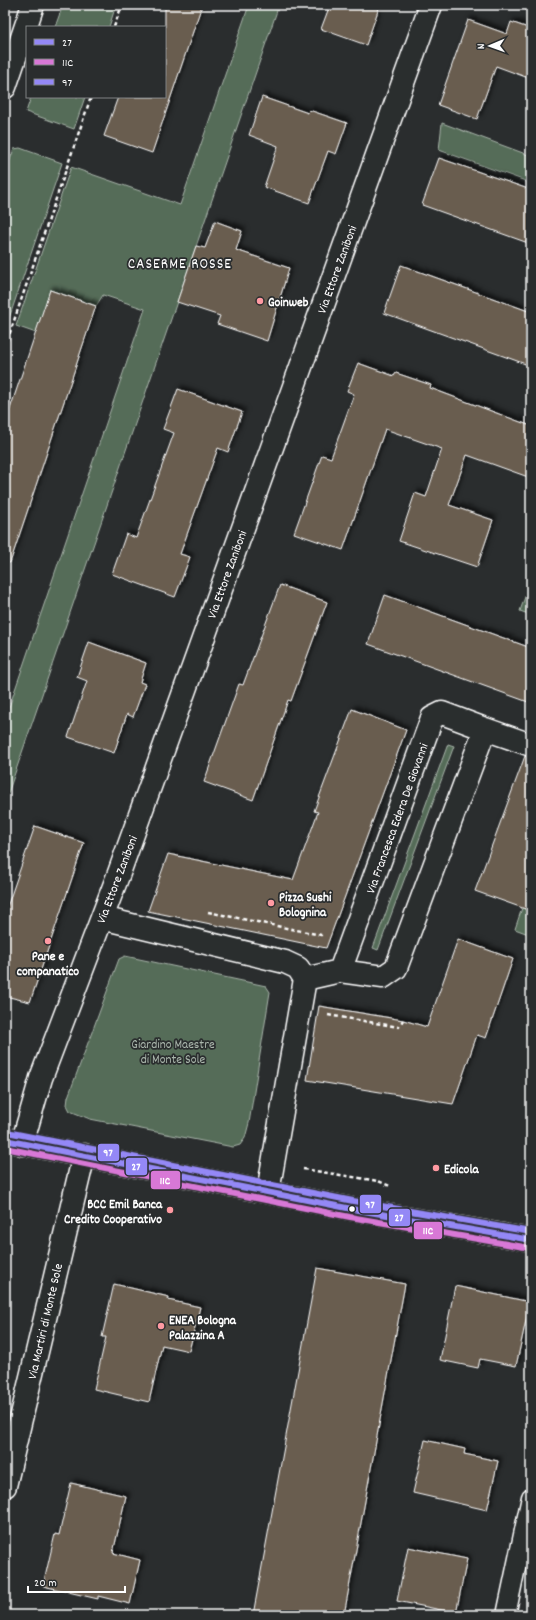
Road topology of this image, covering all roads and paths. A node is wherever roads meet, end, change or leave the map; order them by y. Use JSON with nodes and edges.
{"nodes":[{"id":1,"x":33,"y":5,"type":"edge"},
{"id":2,"x":122,"y":5,"type":"edge"},
{"id":3,"x":431,"y":5,"type":"edge"},
{"id":4,"x":114,"y":26,"type":"edge"},
{"id":5,"x":5,"y":87,"type":"edge"},
{"id":6,"x":90,"y":98,"type":"edge"},
{"id":7,"x":5,"y":347,"type":"edge"},
{"id":8,"x":485,"y":729,"type":"junction"},
{"id":9,"x":531,"y":746,"type":"edge"},
{"id":10,"x":207,"y":912,"type":"dead end"},
{"id":11,"x":102,"y":918,"type":"junction"},
{"id":12,"x":324,"y":928,"type":"dead end"},
{"id":13,"x":340,"y":971,"type":"junction"},
{"id":14,"x":305,"y":979,"type":"junction"},
{"id":15,"x":325,"y":1015,"type":"dead end"},
{"id":16,"x":403,"y":1020,"type":"dead end"},
{"id":17,"x":14,"y":1142,"type":"edge"},
{"id":18,"x":84,"y":1155,"type":"junction"},
{"id":19,"x":268,"y":1192,"type":"junction"},
{"id":20,"x":531,"y":1240,"type":"edge"},
{"id":21,"x":5,"y":1486,"type":"edge"},
{"id":22,"x":531,"y":1497,"type":"edge"},
{"id":23,"x":506,"y":1615,"type":"edge"}],
"edges":[{"from":1,"to":5,"type":"street"},
{"from":2,"to":4,"type":"path"},
{"from":3,"to":11,"type":"street","name":"Via Ettore Zaniboni"},
{"from":6,"to":7,"type":"path"},
{"from":8,"to":9,"type":"street","name":"Via Francesca Edera De Giovanni"},
{"from":8,"to":13,"type":"street"},
{"from":8,"to":13,"type":"street","name":"Via Francesca Edera De Giovanni"},
{"from":10,"to":12,"type":"path"},
{"from":11,"to":14,"type":"street"},
{"from":11,"to":17,"type":"street","name":"Via Ettore Zaniboni"},
{"from":13,"to":14,"type":"street"},
{"from":14,"to":19,"type":"street"},
{"from":15,"to":16,"type":"path"},
{"from":17,"to":18,"type":"street"},
{"from":18,"to":19,"type":"street"},
{"from":18,"to":21,"type":"street","name":"Via Martiri di Monte Sole"},
{"from":19,"to":20,"type":"street"},
{"from":22,"to":23,"type":"lane"}]}
